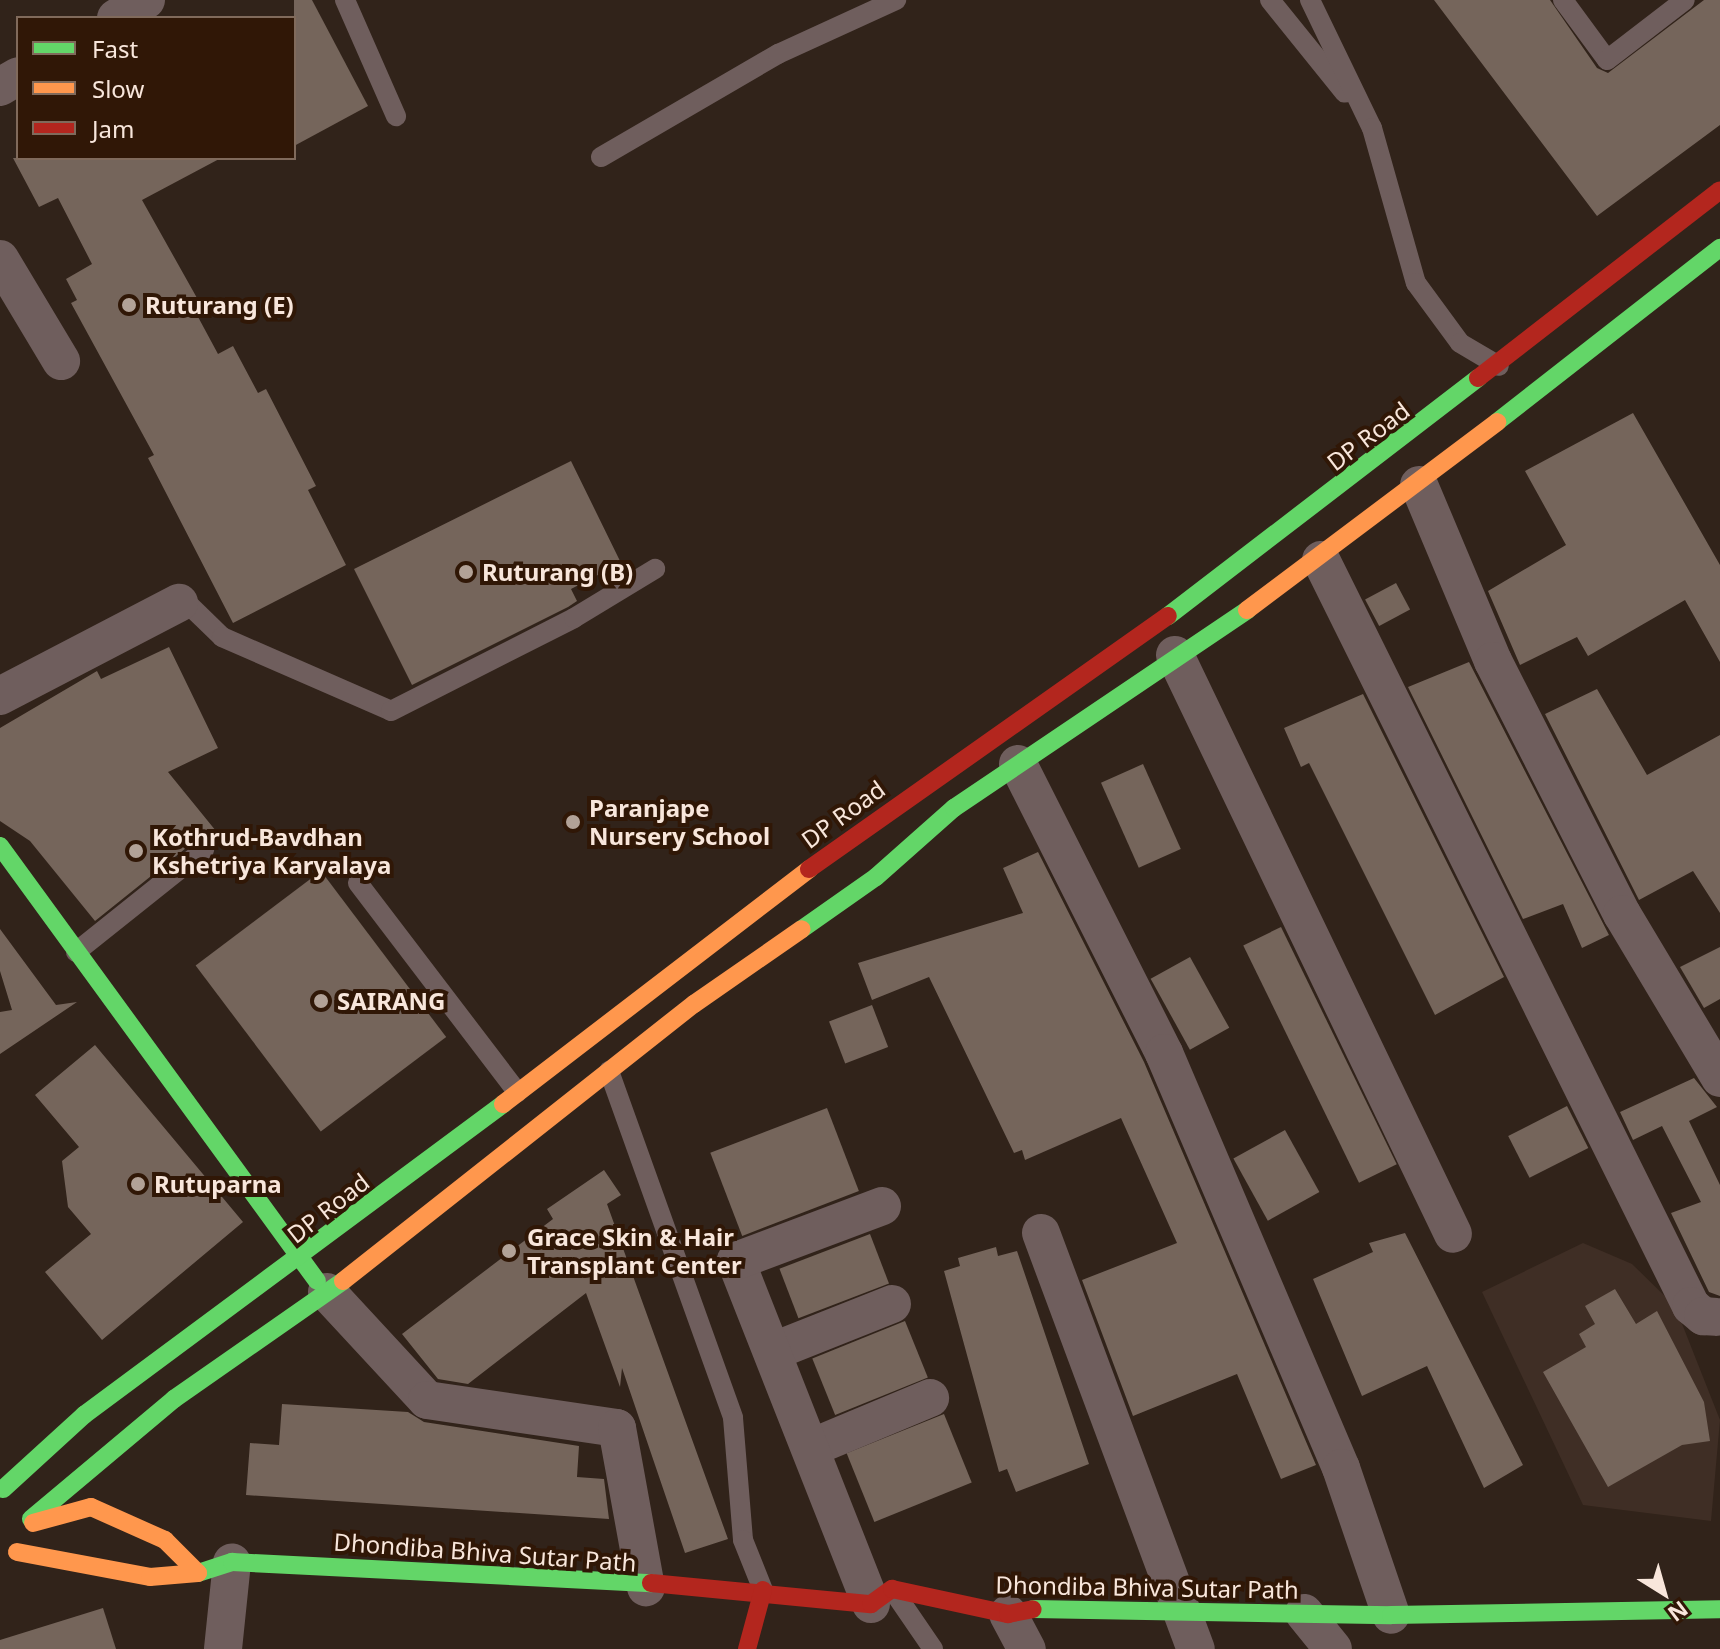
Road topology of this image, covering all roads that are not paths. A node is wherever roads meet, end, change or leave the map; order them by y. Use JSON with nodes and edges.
{"nodes":[{"id":1,"x":146,"y":0,"type":"edge"},
{"id":2,"x":345,"y":0,"type":"edge"},
{"id":3,"x":896,"y":0,"type":"edge"},
{"id":4,"x":1270,"y":0,"type":"edge"},
{"id":5,"x":1310,"y":0,"type":"edge"},
{"id":6,"x":1563,"y":0,"type":"edge"},
{"id":7,"x":1685,"y":0,"type":"edge"},
{"id":8,"x":119,"y":16,"type":"edge"},
{"id":9,"x":396,"y":116,"type":"dead end"},
{"id":10,"x":1372,"y":128,"type":"junction"},
{"id":11,"x":601,"y":157,"type":"dead end"},
{"id":12,"x":1720,"y":190,"type":"edge"},
{"id":13,"x":1720,"y":248,"type":"edge"},
{"id":14,"x":0,"y":259,"type":"edge"},
{"id":15,"x":61,"y":361,"type":"dead end"},
{"id":16,"x":1499,"y":366,"type":"junction"},
{"id":17,"x":1419,"y":485,"type":"junction"},
{"id":18,"x":1321,"y":560,"type":"junction"},
{"id":19,"x":655,"y":569,"type":"dead end"},
{"id":20,"x":179,"y":603,"type":"joint"},
{"id":21,"x":1175,"y":655,"type":"junction"},
{"id":22,"x":0,"y":696,"type":"edge"},
{"id":23,"x":1018,"y":764,"type":"junction"},
{"id":24,"x":0,"y":846,"type":"edge"},
{"id":25,"x":204,"y":850,"type":"dead end"},
{"id":26,"x":358,"y":883,"type":"dead end"},
{"id":27,"x":76,"y":952,"type":"junction"},
{"id":28,"x":609,"y":1071,"type":"junction"},
{"id":29,"x":1720,"y":1078,"type":"edge"},
{"id":30,"x":517,"y":1092,"type":"junction"},
{"id":31,"x":882,"y":1206,"type":"dead end"},
{"id":32,"x":1041,"y":1233,"type":"dead end"},
{"id":33,"x":1453,"y":1234,"type":"dead end"},
{"id":34,"x":299,"y":1260,"type":"junction"},
{"id":35,"x":327,"y":1292,"type":"junction"},
{"id":36,"x":892,"y":1304,"type":"dead end"},
{"id":37,"x":1716,"y":1317,"type":"dead end"},
{"id":38,"x":774,"y":1351,"type":"junction"},
{"id":39,"x":930,"y":1398,"type":"dead end"},
{"id":40,"x":813,"y":1447,"type":"junction"},
{"id":41,"x":2,"y":1489,"type":"edge"},
{"id":42,"x":31,"y":1522,"type":"junction"},
{"id":43,"x":17,"y":1552,"type":"junction"},
{"id":44,"x":0,"y":1560,"type":"edge"},
{"id":45,"x":215,"y":1567,"type":"junction"},
{"id":46,"x":646,"y":1587,"type":"junction"},
{"id":47,"x":763,"y":1590,"type":"junction"},
{"id":48,"x":881,"y":1597,"type":"junction"},
{"id":49,"x":1720,"y":1609,"type":"edge"},
{"id":50,"x":1180,"y":1613,"type":"junction"},
{"id":51,"x":1304,"y":1613,"type":"junction"},
{"id":52,"x":1008,"y":1614,"type":"junction"},
{"id":53,"x":1391,"y":1615,"type":"junction"},
{"id":54,"x":223,"y":1649,"type":"edge"},
{"id":55,"x":747,"y":1649,"type":"edge"},
{"id":56,"x":933,"y":1649,"type":"edge"},
{"id":57,"x":1027,"y":1649,"type":"edge"},
{"id":58,"x":1196,"y":1649,"type":"edge"},
{"id":59,"x":1333,"y":1649,"type":"edge"}],
"edges":[{"from":1,"to":8,"type":"street"},
{"from":2,"to":9,"type":"lane"},
{"from":3,"to":11,"type":"lane"},
{"from":4,"to":10,"type":"lane"},
{"from":5,"to":10,"type":"lane"},
{"from":6,"to":7,"type":"lane"},
{"from":10,"to":16,"type":"lane"},
{"from":12,"to":16,"type":"main road","name":"DP Road"},
{"from":13,"to":17,"type":"main road"},
{"from":14,"to":15,"type":"street"},
{"from":16,"to":30,"type":"main road","name":"DP Road"},
{"from":17,"to":18,"type":"main road"},
{"from":17,"to":29,"type":"street"},
{"from":18,"to":21,"type":"main road"},
{"from":18,"to":37,"type":"street"},
{"from":19,"to":20,"type":"lane"},
{"from":20,"to":22,"type":"street"},
{"from":21,"to":23,"type":"main road"},
{"from":21,"to":33,"type":"street"},
{"from":23,"to":28,"type":"main road"},
{"from":23,"to":53,"type":"street"},
{"from":24,"to":27,"type":"main road"},
{"from":25,"to":27,"type":"lane"},
{"from":26,"to":30,"type":"lane"},
{"from":27,"to":34,"type":"main road"},
{"from":28,"to":35,"type":"main road"},
{"from":28,"to":47,"type":"lane"},
{"from":30,"to":34,"type":"main road","name":"DP Road"},
{"from":31,"to":38,"type":"street"},
{"from":32,"to":50,"type":"street"},
{"from":34,"to":35,"type":"main road"},
{"from":34,"to":41,"type":"main road","name":"DP Road"},
{"from":35,"to":42,"type":"main road"},
{"from":35,"to":46,"type":"street"},
{"from":36,"to":38,"type":"street"},
{"from":38,"to":40,"type":"street"},
{"from":39,"to":40,"type":"street"},
{"from":40,"to":48,"type":"street"},
{"from":41,"to":42,"type":"main road"},
{"from":42,"to":43,"type":"main road"},
{"from":42,"to":45,"type":"main road"},
{"from":43,"to":44,"type":"main road"},
{"from":43,"to":45,"type":"main road","name":"Dhondiba Bhiva Sutar Path"},
{"from":45,"to":46,"type":"main road","name":"Dhondiba Bhiva Sutar Path"},
{"from":45,"to":54,"type":"street"},
{"from":46,"to":47,"type":"main road","name":"Dhondiba Bhiva Sutar Path"},
{"from":47,"to":48,"type":"main road","name":"Dhondiba Bhiva Sutar Path"},
{"from":47,"to":55,"type":"main road"},
{"from":48,"to":52,"type":"main road","name":"Dhondiba Bhiva Sutar Path"},
{"from":48,"to":56,"type":"lane"},
{"from":49,"to":53,"type":"main road","name":"Dhondiba Bhiva Sutar Path"},
{"from":50,"to":51,"type":"main road","name":"Dhondiba Bhiva Sutar Path"},
{"from":50,"to":52,"type":"main road","name":"Dhondiba Bhiva Sutar Path"},
{"from":50,"to":58,"type":"street"},
{"from":51,"to":53,"type":"main road","name":"Dhondiba Bhiva Sutar Path"},
{"from":51,"to":59,"type":"street"},
{"from":52,"to":57,"type":"street"}]}
